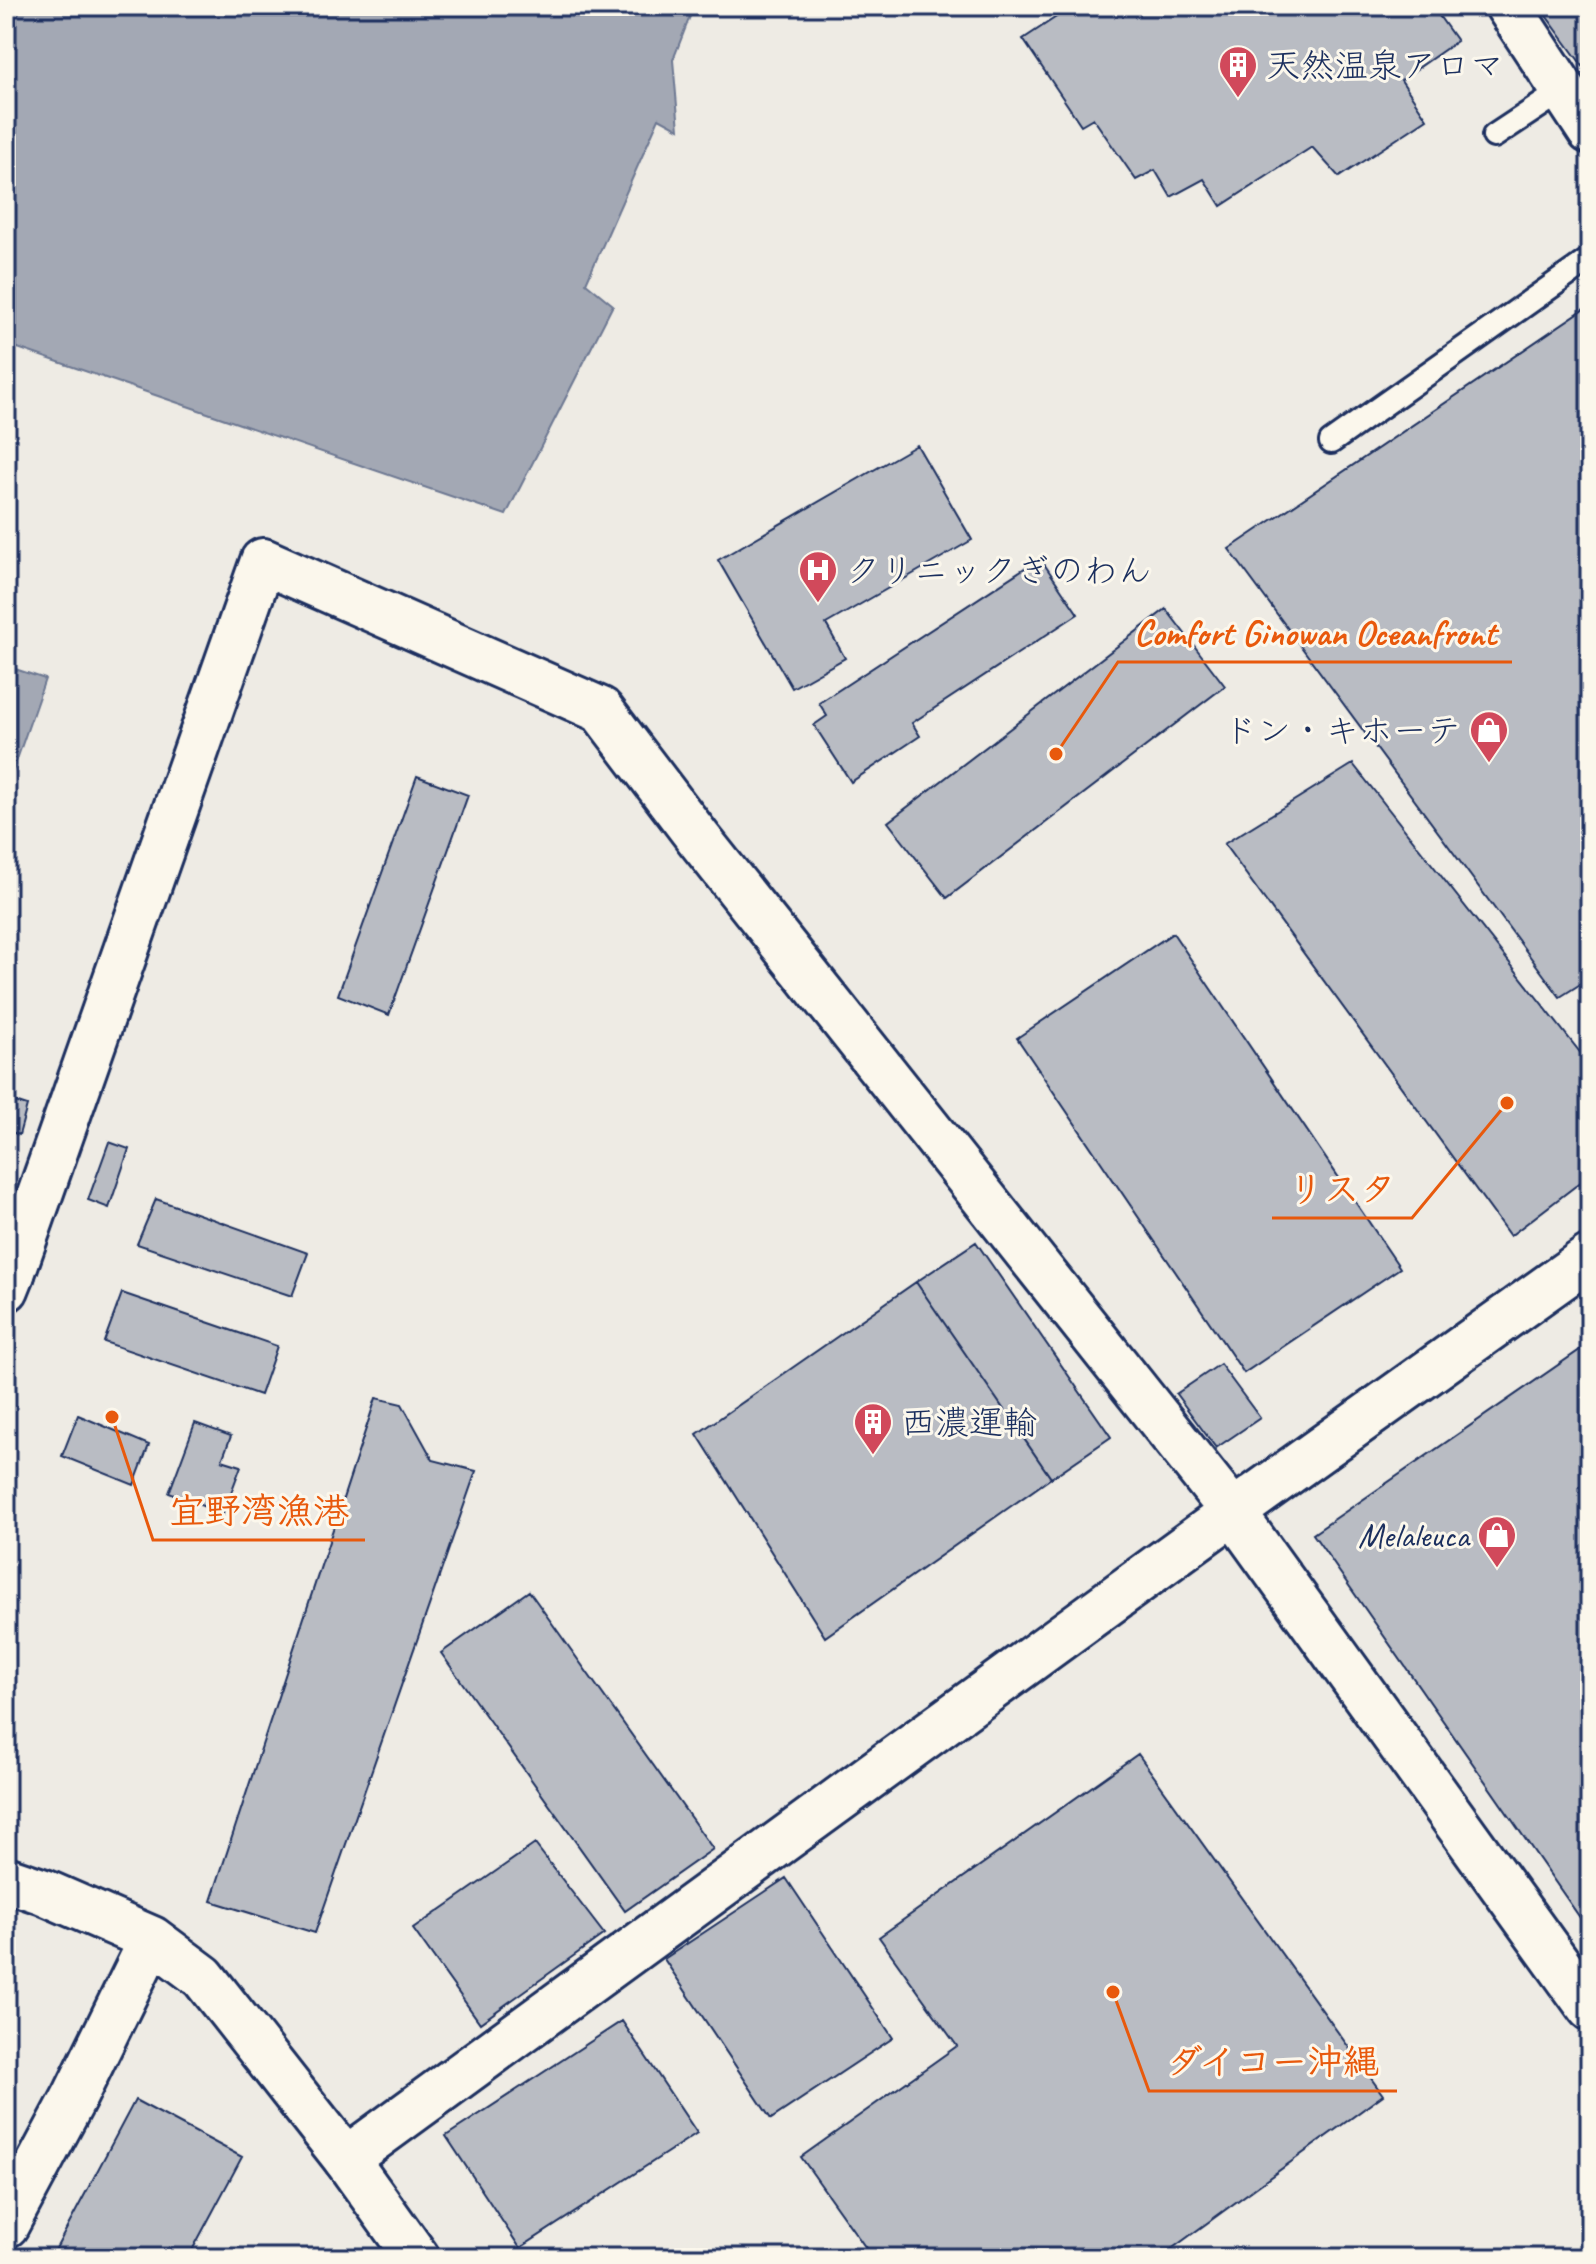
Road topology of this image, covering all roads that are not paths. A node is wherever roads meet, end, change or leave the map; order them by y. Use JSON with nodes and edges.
{"nodes":[{"id":1,"x":1508,"y":6,"type":"edge"},
{"id":2,"x":1562,"y":91,"type":"junction"},
{"id":3,"x":1590,"y":131,"type":"edge"},
{"id":4,"x":1494,"y":136,"type":"dead end"},
{"id":5,"x":1590,"y":259,"type":"edge"},
{"id":6,"x":1331,"y":442,"type":"dead end"},
{"id":7,"x":1590,"y":1257,"type":"edge"},
{"id":8,"x":9,"y":1281,"type":"edge"},
{"id":9,"x":1233,"y":1512,"type":"junction"},
{"id":10,"x":6,"y":1879,"type":"edge"},
{"id":11,"x":152,"y":1939,"type":"junction"},
{"id":12,"x":1590,"y":2008,"type":"edge"},
{"id":13,"x":346,"y":2159,"type":"junction"},
{"id":14,"x":6,"y":2225,"type":"edge"},
{"id":15,"x":417,"y":2258,"type":"edge"}],
"edges":[{"from":1,"to":2,"type":"street"},
{"from":2,"to":3,"type":"street"},
{"from":2,"to":4,"type":"lane"},
{"from":5,"to":6,"type":"lane"},
{"from":7,"to":9,"type":"street"},
{"from":8,"to":9,"type":"street"},
{"from":9,"to":12,"type":"street"},
{"from":9,"to":13,"type":"street"},
{"from":10,"to":11,"type":"street"},
{"from":11,"to":13,"type":"street"},
{"from":11,"to":14,"type":"street"},
{"from":13,"to":15,"type":"street"}]}
